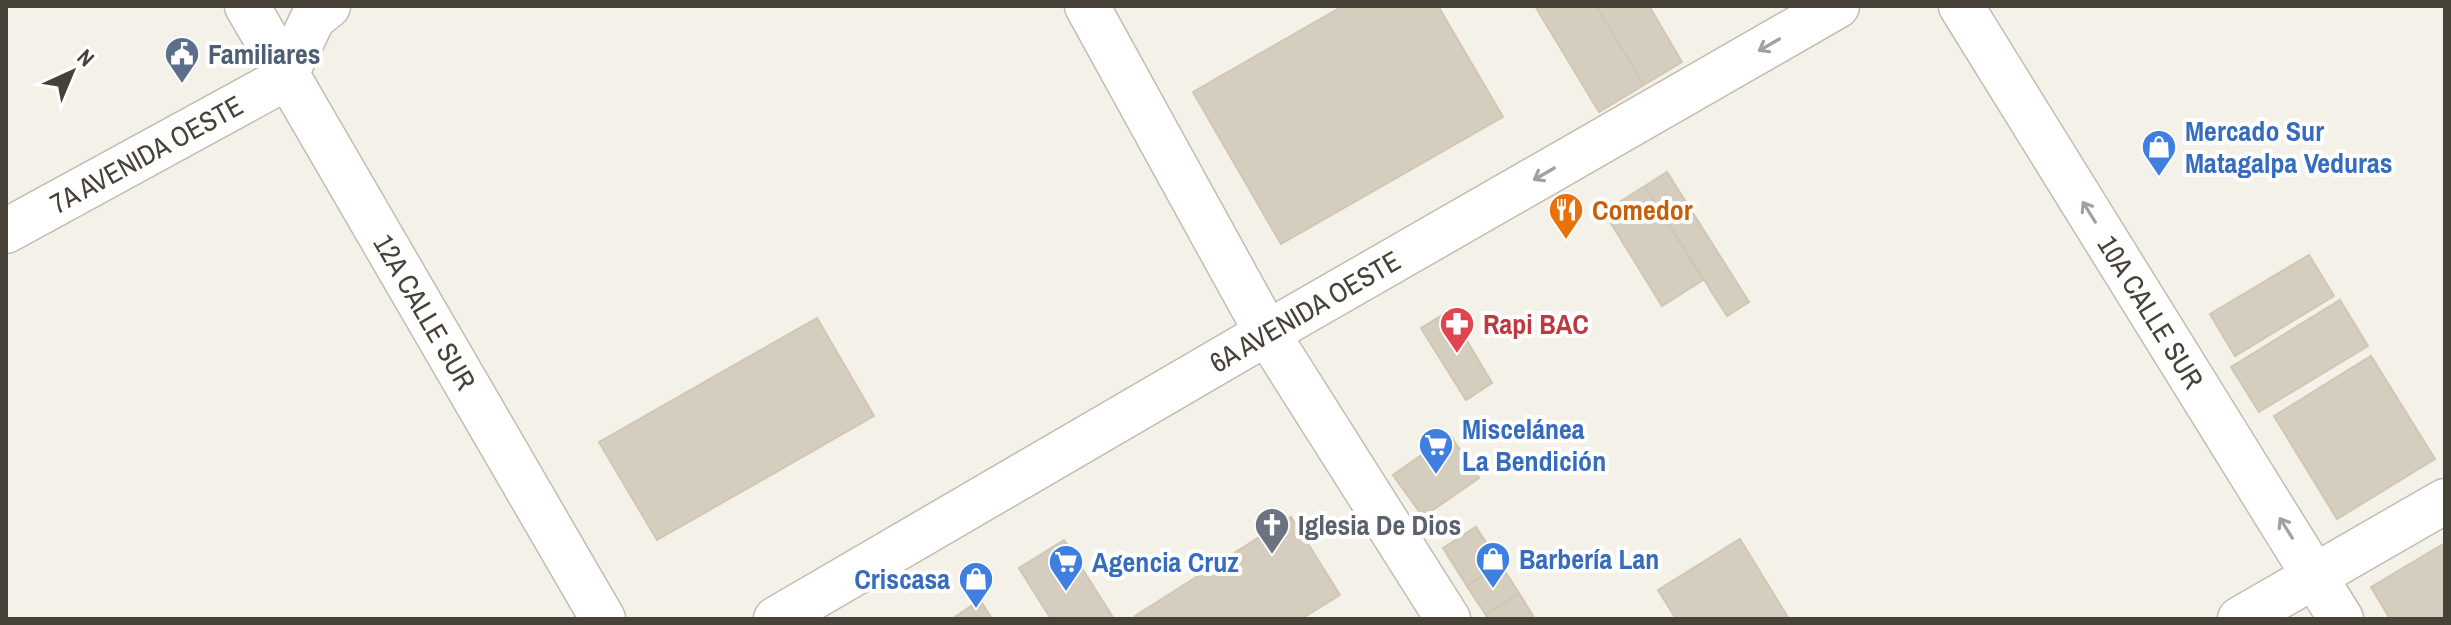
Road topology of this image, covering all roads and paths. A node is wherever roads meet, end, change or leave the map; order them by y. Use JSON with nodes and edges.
{"nodes":[{"id":1,"x":247,"y":6,"type":"edge"},
{"id":2,"x":328,"y":6,"type":"edge"},
{"id":3,"x":1087,"y":6,"type":"edge"},
{"id":4,"x":1837,"y":6,"type":"edge"},
{"id":5,"x":1961,"y":6,"type":"edge"},
{"id":6,"x":287,"y":76,"type":"junction"},
{"id":7,"x":6,"y":231,"type":"edge"},
{"id":8,"x":1267,"y":333,"type":"junction"},
{"id":9,"x":2445,"y":501,"type":"edge"},
{"id":10,"x":2315,"y":575,"type":"junction"},
{"id":11,"x":603,"y":619,"type":"edge"},
{"id":12,"x":776,"y":619,"type":"edge"},
{"id":13,"x":1448,"y":619,"type":"edge"},
{"id":14,"x":2240,"y":619,"type":"edge"},
{"id":15,"x":2341,"y":619,"type":"edge"}],
"edges":[{"from":1,"to":6,"type":"street","name":"12A CALLE SUR"},
{"from":2,"to":6,"type":"street"},
{"from":3,"to":8,"type":"street"},
{"from":4,"to":8,"type":"street","name":"6A AVENIDA OESTE","one_way":true},
{"from":10,"to":5,"type":"street","name":"10A CALLE SUR","one_way":true},
{"from":6,"to":7,"type":"street","name":"7A AVENIDA OESTE"},
{"from":6,"to":11,"type":"street","name":"12A CALLE SUR"},
{"from":8,"to":12,"type":"street","name":"6A AVENIDA OESTE"},
{"from":8,"to":13,"type":"street"},
{"from":9,"to":10,"type":"street"},
{"from":10,"to":14,"type":"street"},
{"from":10,"to":15,"type":"street","name":"10A CALLE SUR"}]}
